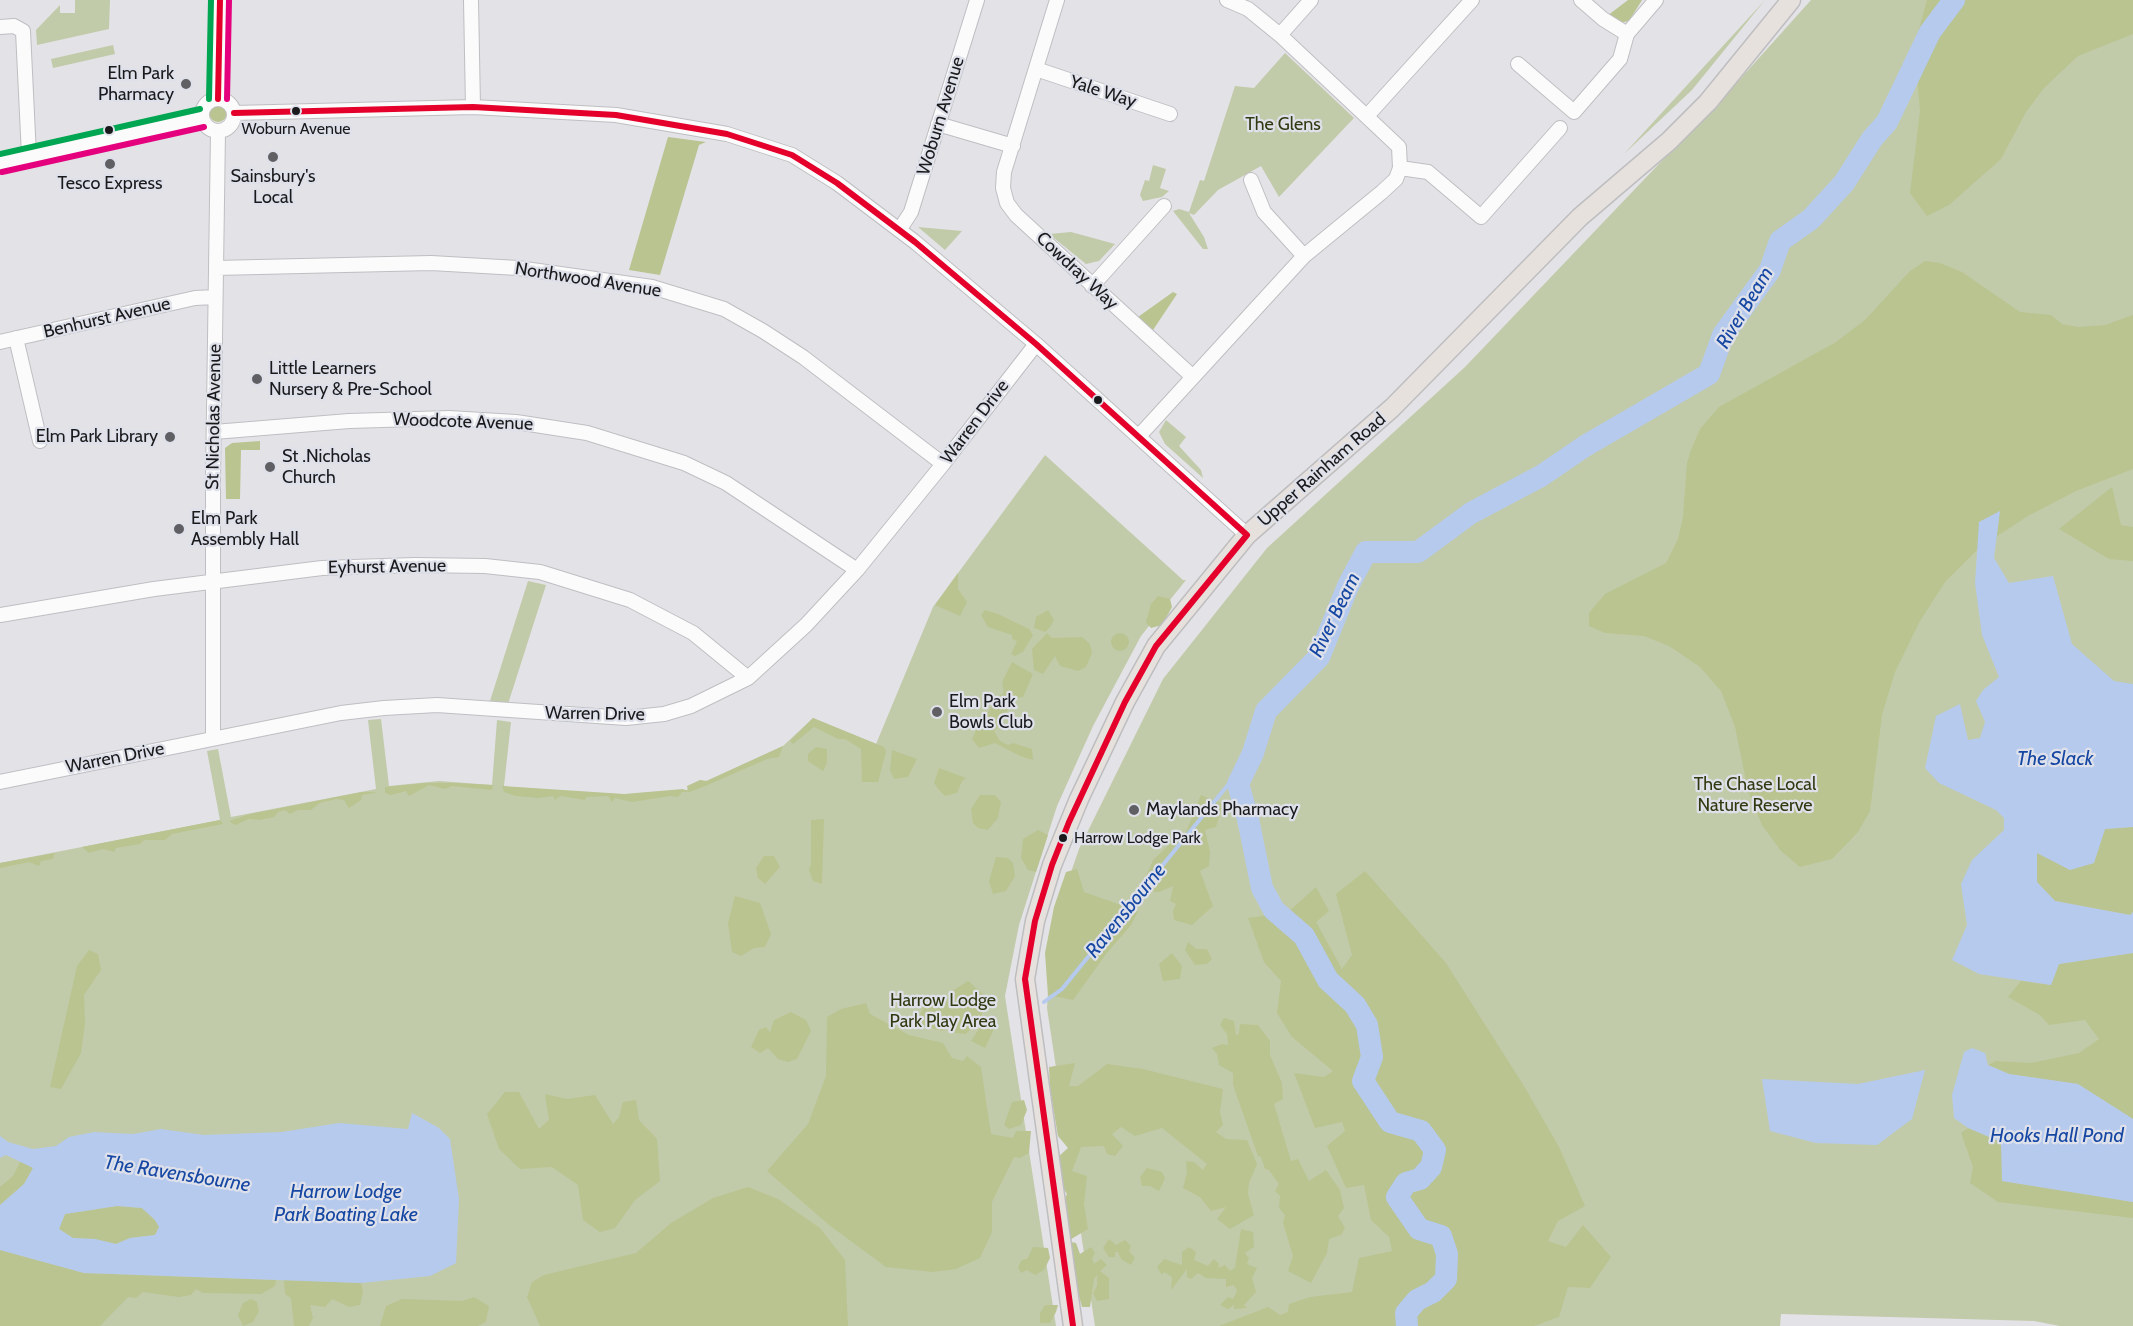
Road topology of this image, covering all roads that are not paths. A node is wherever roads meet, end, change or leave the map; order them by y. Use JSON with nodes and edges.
{"nodes":[{"id":1,"x":220,"y":0,"type":"edge"},
{"id":2,"x":471,"y":0,"type":"edge"},
{"id":3,"x":976,"y":0,"type":"edge"},
{"id":4,"x":1057,"y":0,"type":"edge"},
{"id":5,"x":1227,"y":0,"type":"edge"},
{"id":6,"x":1311,"y":0,"type":"edge"},
{"id":7,"x":1472,"y":0,"type":"edge"},
{"id":8,"x":1581,"y":0,"type":"edge"},
{"id":9,"x":1656,"y":0,"type":"edge"},
{"id":10,"x":1791,"y":0,"type":"edge"},
{"id":11,"x":0,"y":27,"type":"edge"},
{"id":12,"x":1627,"y":34,"type":"junction"},
{"id":13,"x":1280,"y":35,"type":"junction"},
{"id":14,"x":1518,"y":64,"type":"dead end"},
{"id":15,"x":1036,"y":69,"type":"junction"},
{"id":16,"x":218,"y":99,"type":"junction"},
{"id":17,"x":473,"y":106,"type":"junction"},
{"id":18,"x":234,"y":113,"type":"junction"},
{"id":19,"x":1170,"y":114,"type":"dead end"},
{"id":20,"x":1367,"y":116,"type":"junction"},
{"id":21,"x":202,"y":118,"type":"junction"},
{"id":22,"x":938,"y":124,"type":"junction"},
{"id":23,"x":1560,"y":128,"type":"dead end"},
{"id":24,"x":218,"y":130,"type":"junction"},
{"id":25,"x":1013,"y":146,"type":"junction"},
{"id":26,"x":29,"y":156,"type":"junction"},
{"id":27,"x":0,"y":163,"type":"edge"},
{"id":28,"x":1400,"y":168,"type":"junction"},
{"id":29,"x":1251,"y":180,"type":"dead end"},
{"id":30,"x":1164,"y":206,"type":"dead end"},
{"id":31,"x":900,"y":230,"type":"junction"},
{"id":32,"x":1304,"y":256,"type":"junction"},
{"id":33,"x":216,"y":268,"type":"junction"},
{"id":34,"x":1092,"y":286,"type":"junction"},
{"id":35,"x":215,"y":297,"type":"junction"},
{"id":36,"x":16,"y":338,"type":"junction"},
{"id":37,"x":0,"y":342,"type":"edge"},
{"id":38,"x":1036,"y":344,"type":"junction"},
{"id":39,"x":1192,"y":377,"type":"junction"},
{"id":40,"x":214,"y":432,"type":"junction"},
{"id":41,"x":1139,"y":436,"type":"junction"},
{"id":42,"x":40,"y":441,"type":"dead end"},
{"id":43,"x":944,"y":464,"type":"junction"},
{"id":44,"x":1247,"y":535,"type":"junction"},
{"id":45,"x":857,"y":570,"type":"junction"},
{"id":46,"x":212,"y":582,"type":"junction"},
{"id":47,"x":0,"y":615,"type":"edge"},
{"id":48,"x":748,"y":678,"type":"junction"},
{"id":49,"x":213,"y":738,"type":"junction"},
{"id":50,"x":0,"y":782,"type":"edge"},
{"id":51,"x":1073,"y":1326,"type":"edge"}],
"edges":[{"from":1,"to":16,"type":"street"},
{"from":2,"to":17,"type":"street"},
{"from":3,"to":22,"type":"street","name":"Woburn Avenue"},
{"from":4,"to":15,"type":"street","name":"Cowdray Way"},
{"from":5,"to":13,"type":"street"},
{"from":6,"to":13,"type":"street"},
{"from":7,"to":20,"type":"street"},
{"from":8,"to":12,"type":"street"},
{"from":9,"to":12,"type":"street"},
{"from":10,"to":44,"type":"main road","name":"Upper Rainham Road"},
{"from":11,"to":26,"type":"street"},
{"from":12,"to":14,"type":"street"},
{"from":13,"to":20,"type":"street"},
{"from":15,"to":19,"type":"street","name":"Yale Way"},
{"from":15,"to":25,"type":"street","name":"Cowdray Way"},
{"from":16,"to":18,"type":"street"},
{"from":16,"to":21,"type":"street"},
{"from":17,"to":18,"type":"street"},
{"from":17,"to":31,"type":"street"},
{"from":18,"to":24,"type":"street"},
{"from":20,"to":28,"type":"street"},
{"from":21,"to":24,"type":"street"},
{"from":21,"to":26,"type":"street"},
{"from":22,"to":25,"type":"street"},
{"from":22,"to":31,"type":"street","name":"Woburn Avenue"},
{"from":23,"to":28,"type":"street"},
{"from":24,"to":33,"type":"street","name":"St Nicholas Avenue"},
{"from":25,"to":34,"type":"street","name":"Cowdray Way"},
{"from":26,"to":27,"type":"street"},
{"from":28,"to":32,"type":"street"},
{"from":29,"to":32,"type":"street"},
{"from":30,"to":34,"type":"street"},
{"from":31,"to":38,"type":"street"},
{"from":32,"to":39,"type":"street"},
{"from":33,"to":35,"type":"street","name":"St Nicholas Avenue"},
{"from":33,"to":43,"type":"street","name":"Northwood Avenue"},
{"from":34,"to":39,"type":"street","name":"Cowdray Way"},
{"from":35,"to":36,"type":"street","name":"Benhurst Avenue"},
{"from":35,"to":40,"type":"street","name":"St Nicholas Avenue"},
{"from":36,"to":37,"type":"street","name":"Benhurst Avenue"},
{"from":36,"to":42,"type":"street"},
{"from":38,"to":41,"type":"street"},
{"from":38,"to":43,"type":"street","name":"Warren Drive"},
{"from":39,"to":41,"type":"street"},
{"from":40,"to":45,"type":"street","name":"Woodcote Avenue"},
{"from":40,"to":46,"type":"street","name":"St Nicholas Avenue"},
{"from":41,"to":44,"type":"street"},
{"from":43,"to":45,"type":"street","name":"Warren Drive"},
{"from":44,"to":51,"type":"main road","name":"Upper Rainham Road"},
{"from":45,"to":48,"type":"street","name":"Warren Drive"},
{"from":46,"to":47,"type":"street","name":"Eyhurst Avenue"},
{"from":46,"to":48,"type":"street","name":"Eyhurst Avenue"},
{"from":46,"to":49,"type":"street","name":"St Nicholas Avenue"},
{"from":48,"to":49,"type":"street","name":"Warren Drive"},
{"from":49,"to":50,"type":"street","name":"Warren Drive"}]}
